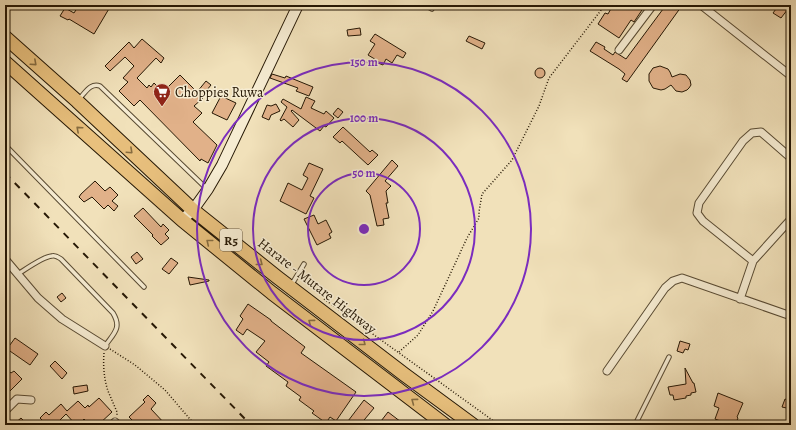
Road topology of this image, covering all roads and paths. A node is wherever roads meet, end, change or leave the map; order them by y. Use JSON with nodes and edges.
{"nodes":[{"id":1,"x":298,"y":5,"type":"edge"},
{"id":2,"x":425,"y":5,"type":"edge"},
{"id":3,"x":605,"y":5,"type":"edge"},
{"id":4,"x":653,"y":5,"type":"edge"},
{"id":5,"x":701,"y":5,"type":"edge"},
{"id":6,"x":432,"y":9,"type":"dead end"},
{"id":7,"x":5,"y":37,"type":"edge"},
{"id":8,"x":619,"y":50,"type":"dead end"},
{"id":9,"x":5,"y":62,"type":"edge"},
{"id":10,"x":791,"y":76,"type":"edge"},
{"id":11,"x":77,"y":101,"type":"junction"},
{"id":12,"x":5,"y":145,"type":"edge"},
{"id":13,"x":791,"y":158,"type":"edge"},
{"id":14,"x":208,"y":189,"type":"junction"},
{"id":15,"x":193,"y":210,"type":"junction"},
{"id":16,"x":791,"y":219,"type":"edge"},
{"id":17,"x":182,"y":220,"type":"junction"},
{"id":18,"x":5,"y":259,"type":"edge"},
{"id":19,"x":754,"y":261,"type":"junction"},
{"id":20,"x":304,"y":264,"type":"dead end"},
{"id":21,"x":18,"y":274,"type":"junction"},
{"id":22,"x":290,"y":286,"type":"junction"},
{"id":23,"x":144,"y":288,"type":"dead end"},
{"id":24,"x":319,"y":296,"type":"dead end"},
{"id":25,"x":740,"y":299,"type":"junction"},
{"id":26,"x":790,"y":315,"type":"edge"},
{"id":27,"x":105,"y":346,"type":"junction"},
{"id":28,"x":399,"y":352,"type":"junction"},
{"id":29,"x":669,"y":357,"type":"dead end"},
{"id":30,"x":607,"y":371,"type":"dead end"},
{"id":31,"x":31,"y":400,"type":"dead end"},
{"id":32,"x":5,"y":411,"type":"edge"},
{"id":33,"x":115,"y":424,"type":"edge"},
{"id":34,"x":195,"y":425,"type":"edge"},
{"id":35,"x":445,"y":425,"type":"edge"},
{"id":36,"x":473,"y":425,"type":"edge"},
{"id":37,"x":499,"y":425,"type":"edge"},
{"id":38,"x":635,"y":425,"type":"edge"}],
"edges":[{"from":1,"to":14,"type":"street"},
{"from":2,"to":6,"type":"lane"},
{"from":3,"to":28,"type":"path"},
{"from":4,"to":8,"type":"street"},
{"from":5,"to":10,"type":"street"},
{"from":7,"to":11,"type":"highway","name":"Harare - Mutare Highway","number":"R5","one_way":true},
{"from":17,"to":9,"type":"highway","number":"R5","one_way":true},
{"from":11,"to":14,"type":"lane"},
{"from":11,"to":15,"type":"highway","name":"Harare - Mutare Highway","number":"R5","one_way":true},
{"from":12,"to":23,"type":"lane"},
{"from":13,"to":19,"type":"street"},
{"from":14,"to":15,"type":"street"},
{"from":15,"to":17,"type":"street"},
{"from":15,"to":22,"type":"highway","name":"Harare - Mutare Highway","number":"R5","one_way":true},
{"from":16,"to":19,"type":"street"},
{"from":35,"to":17,"type":"highway","number":"R5","one_way":true},
{"from":18,"to":21,"type":"street"},
{"from":19,"to":25,"type":"street"},
{"from":20,"to":22,"type":"lane"},
{"from":21,"to":27,"type":"street"},
{"from":21,"to":27,"type":"lane"},
{"from":22,"to":36,"type":"highway","name":"Harare - Mutare Highway","number":"R5","one_way":true},
{"from":24,"to":28,"type":"path"},
{"from":25,"to":26,"type":"street"},
{"from":25,"to":30,"type":"street"},
{"from":27,"to":33,"type":"path"},
{"from":27,"to":34,"type":"path"},
{"from":28,"to":37,"type":"path"},
{"from":29,"to":38,"type":"lane"},
{"from":31,"to":32,"type":"street"}]}
